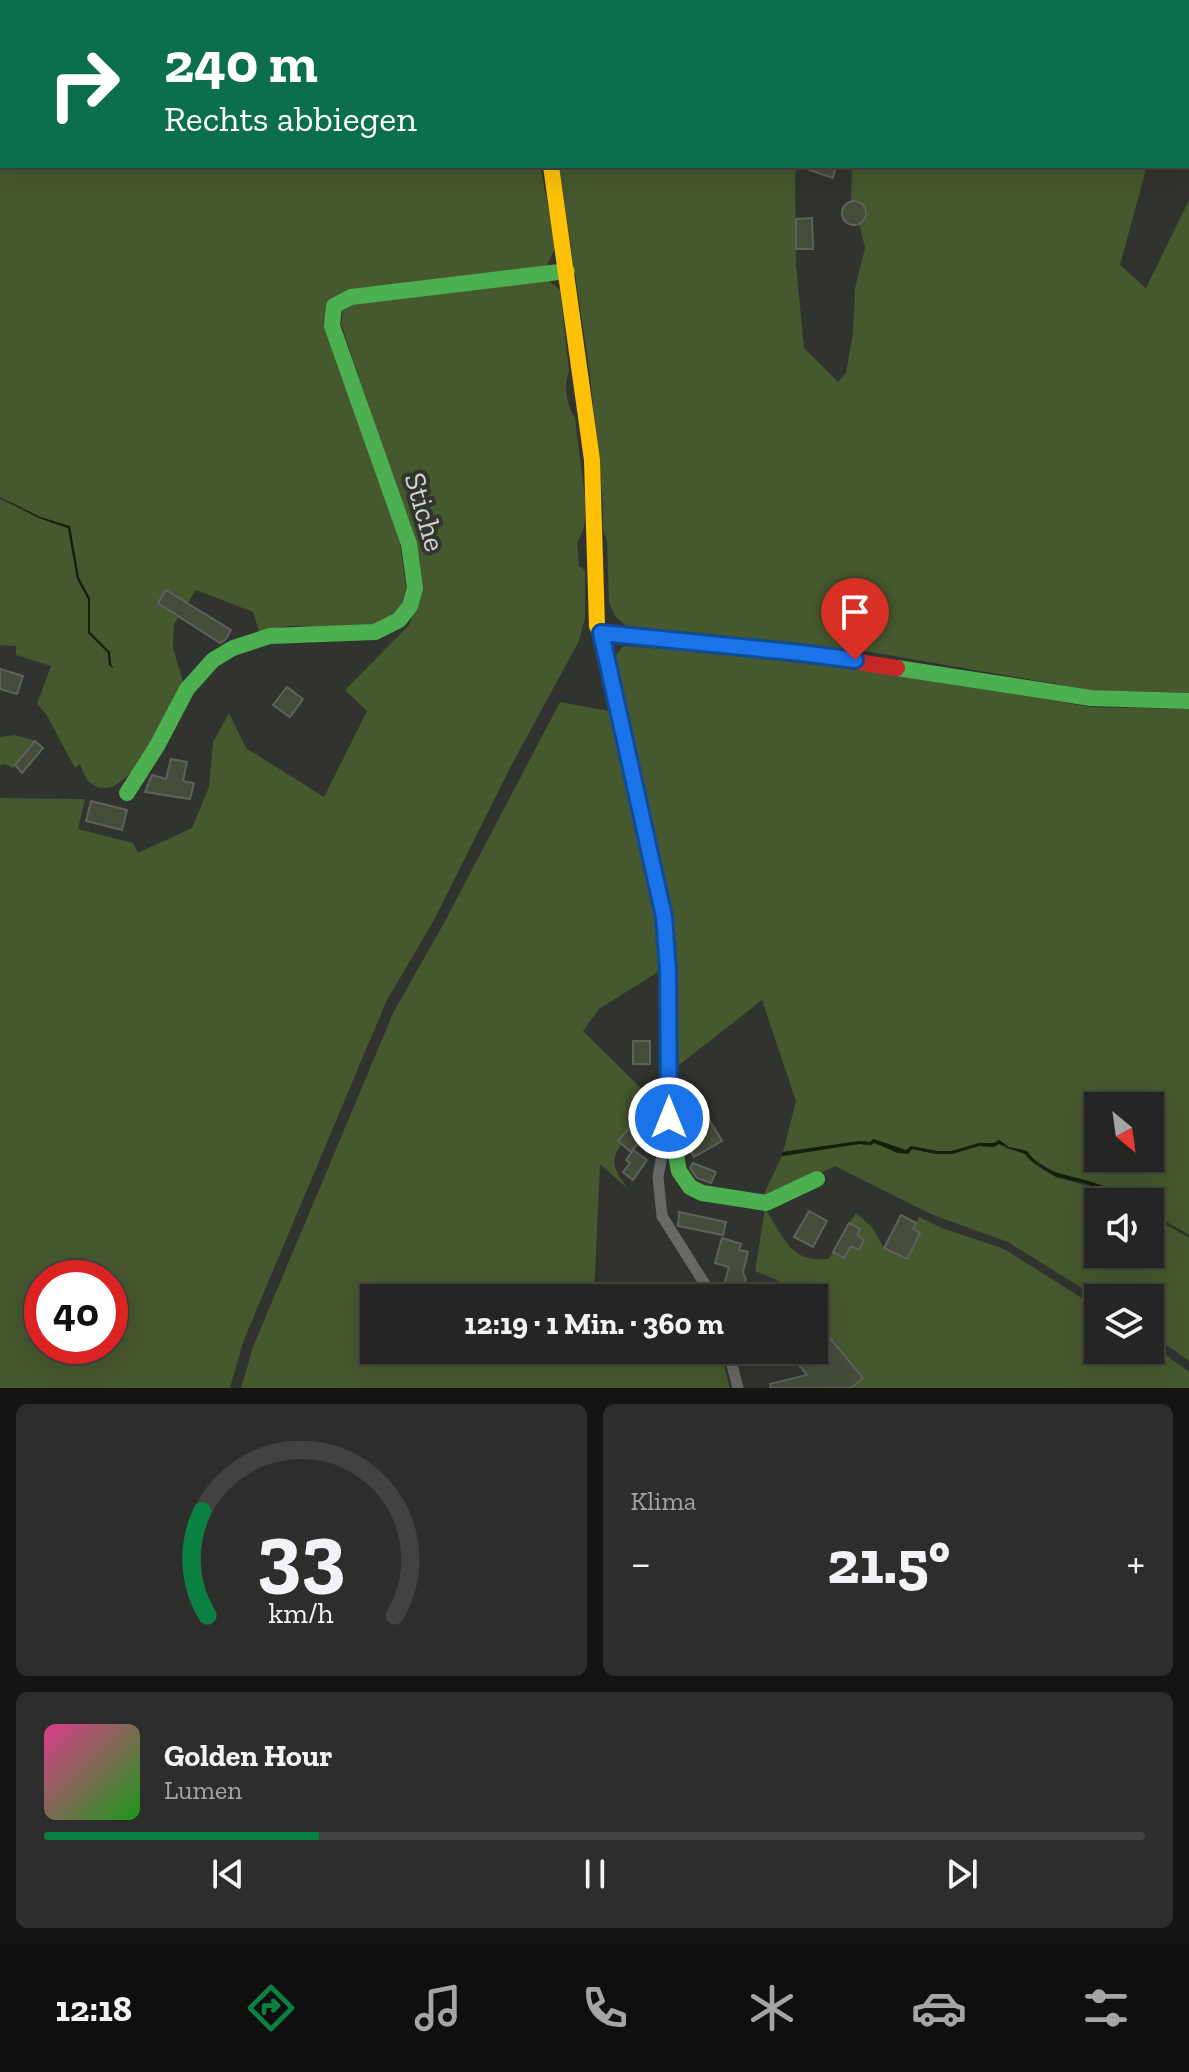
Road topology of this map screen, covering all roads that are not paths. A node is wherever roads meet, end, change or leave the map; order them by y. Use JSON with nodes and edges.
{"nodes":[{"id":1,"x":551,"y":168,"type":"edge"},
{"id":2,"x":567,"y":271,"type":"junction"},
{"id":3,"x":601,"y":633,"type":"junction"},
{"id":4,"x":1189,"y":701,"type":"edge"},
{"id":5,"x":127,"y":793,"type":"dead end"},
{"id":6,"x":669,"y":1118,"type":"junction"},
{"id":7,"x":817,"y":1179,"type":"dead end"},
{"id":8,"x":703,"y":1284,"type":"edge"},
{"id":9,"x":732,"y":1364,"type":"edge"},
{"id":10,"x":738,"y":1388,"type":"edge"}],
"edges":[{"from":1,"to":2,"type":"street"},
{"from":2,"to":3,"type":"street"},
{"from":2,"to":5,"type":"street","name":"Stiche"},
{"from":3,"to":4,"type":"street"},
{"from":3,"to":6,"type":"street"},
{"from":6,"to":7,"type":"street"},
{"from":6,"to":8,"type":"street"},
{"from":9,"to":10,"type":"street"}]}
